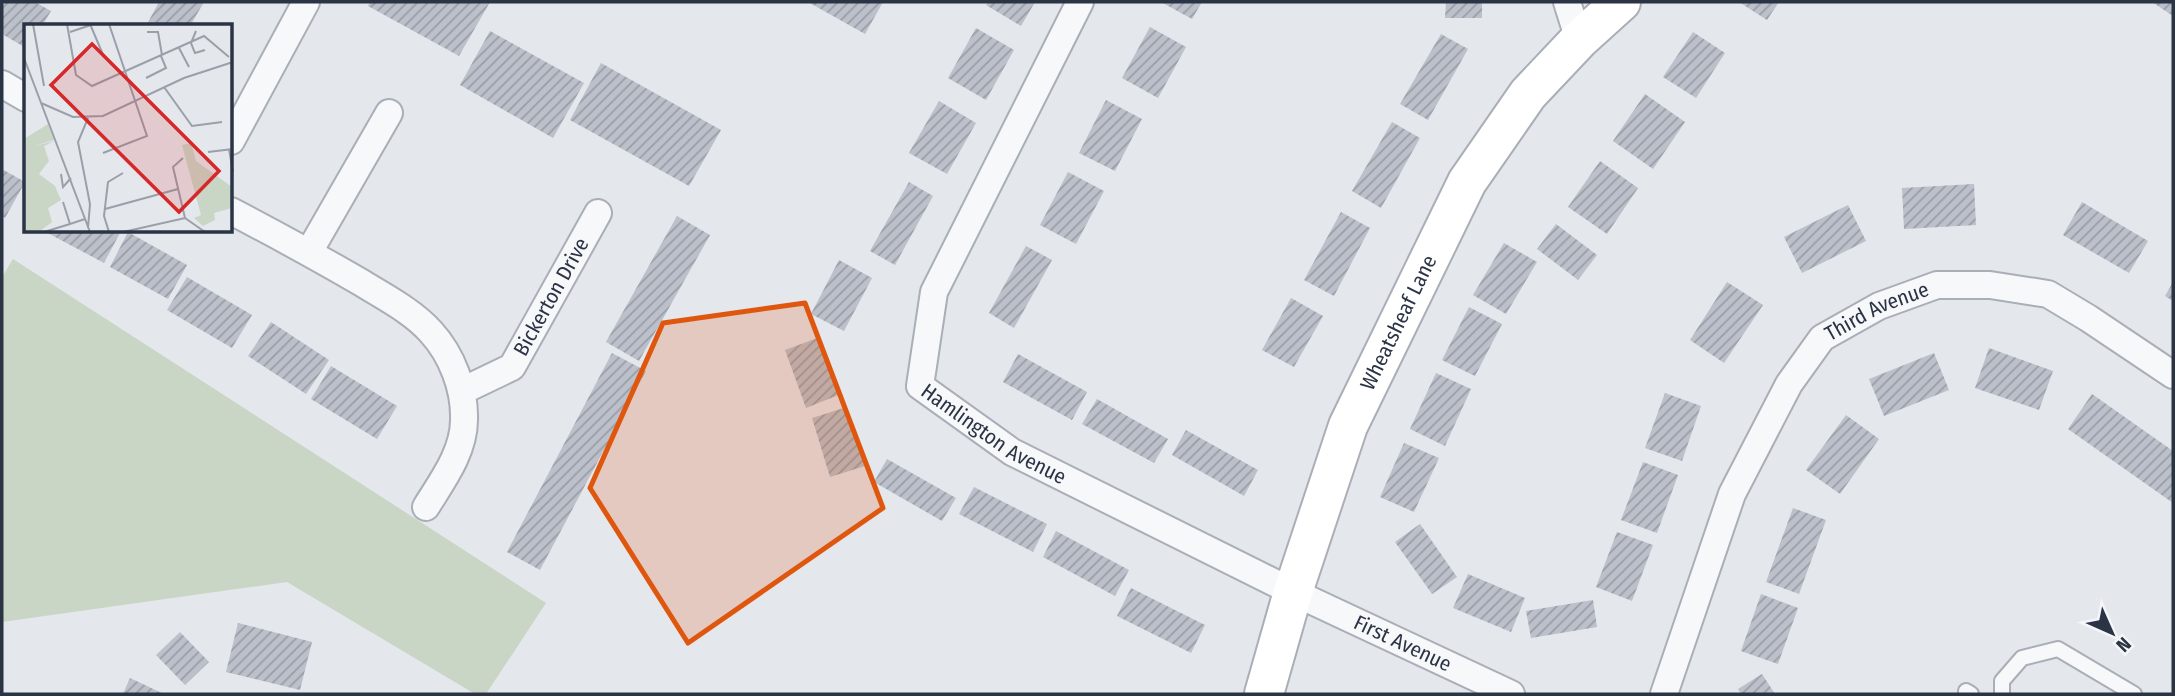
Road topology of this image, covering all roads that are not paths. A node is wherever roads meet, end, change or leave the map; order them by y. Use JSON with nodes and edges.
{"nodes":[{"id":1,"x":306,"y":2,"type":"edge"},
{"id":2,"x":1080,"y":2,"type":"edge"},
{"id":3,"x":1567,"y":2,"type":"edge"},
{"id":4,"x":1621,"y":2,"type":"edge"},
{"id":5,"x":1579,"y":40,"type":"junction"},
{"id":6,"x":2,"y":85,"type":"edge"},
{"id":7,"x":24,"y":97,"type":"edge"},
{"id":8,"x":389,"y":113,"type":"dead end"},
{"id":9,"x":233,"y":138,"type":"edge"},
{"id":10,"x":233,"y":212,"type":"edge"},
{"id":11,"x":598,"y":213,"type":"dead end"},
{"id":12,"x":309,"y":252,"type":"junction"},
{"id":13,"x":2173,"y":375,"type":"edge"},
{"id":14,"x":462,"y":391,"type":"junction"},
{"id":15,"x":426,"y":507,"type":"dead end"},
{"id":16,"x":1293,"y":592,"type":"junction"},
{"id":17,"x":1264,"y":694,"type":"edge"},
{"id":18,"x":1511,"y":694,"type":"edge"},
{"id":19,"x":1664,"y":694,"type":"edge"},
{"id":20,"x":2002,"y":694,"type":"edge"},
{"id":21,"x":2134,"y":694,"type":"edge"}],
"edges":[{"from":1,"to":9,"type":"street"},
{"from":2,"to":16,"type":"street","name":"Hamlington Avenue"},
{"from":3,"to":5,"type":"street"},
{"from":4,"to":5,"type":"street","name":"Wheatsheaf Lane"},
{"from":5,"to":16,"type":"street","name":"Wheatsheaf Lane"},
{"from":6,"to":7,"type":"street"},
{"from":8,"to":12,"type":"street"},
{"from":10,"to":12,"type":"street"},
{"from":11,"to":14,"type":"street","name":"Bickerton Drive"},
{"from":12,"to":14,"type":"street"},
{"from":13,"to":19,"type":"street","name":"Third Avenue"},
{"from":14,"to":15,"type":"street"},
{"from":16,"to":17,"type":"street","name":"Wheatsheaf Lane"},
{"from":16,"to":18,"type":"street","name":"First Avenue"},
{"from":20,"to":21,"type":"lane"}]}
